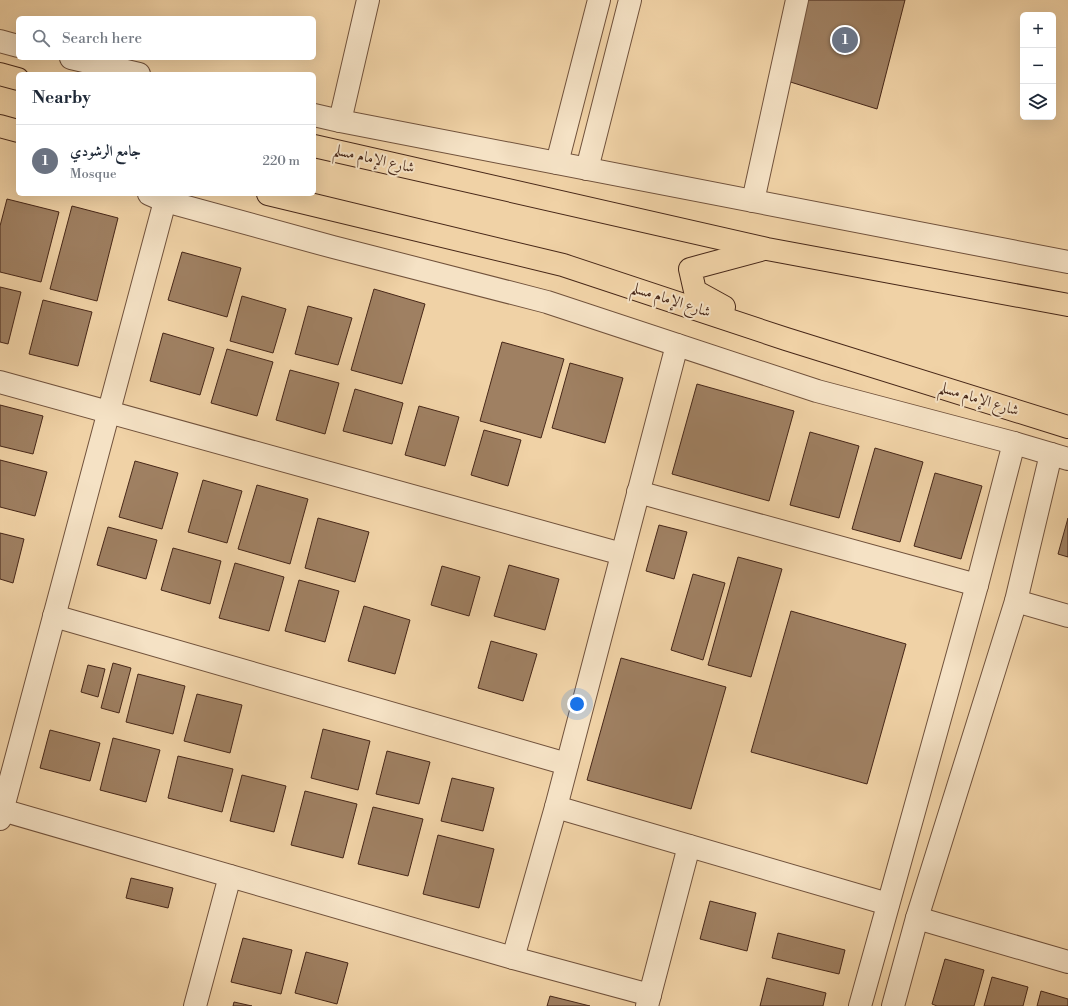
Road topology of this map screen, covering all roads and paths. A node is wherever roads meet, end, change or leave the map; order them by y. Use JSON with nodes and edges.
{"nodes":[{"id":1,"x":368,"y":0,"type":"edge"},
{"id":2,"x":599,"y":0,"type":"edge"},
{"id":3,"x":630,"y":0,"type":"edge"},
{"id":4,"x":797,"y":0,"type":"edge"},
{"id":5,"x":0,"y":41,"type":"edge"},
{"id":6,"x":16,"y":45,"type":"edge"},
{"id":7,"x":80,"y":60,"type":"edge"},
{"id":8,"x":130,"y":72,"type":"edge"},
{"id":9,"x":0,"y":74,"type":"edge"},
{"id":10,"x":16,"y":78,"type":"edge"},
{"id":11,"x":316,"y":115,"type":"edge"},
{"id":12,"x":340,"y":121,"type":"junction"},
{"id":13,"x":0,"y":127,"type":"edge"},
{"id":14,"x":16,"y":131,"type":"edge"},
{"id":15,"x":16,"y":134,"type":"edge"},
{"id":16,"x":316,"y":146,"type":"edge"},
{"id":17,"x":558,"y":163,"type":"junction"},
{"id":18,"x":587,"y":169,"type":"junction"},
{"id":19,"x":276,"y":196,"type":"edge"},
{"id":20,"x":157,"y":198,"type":"edge"},
{"id":21,"x":753,"y":201,"type":"junction"},
{"id":22,"x":767,"y":249,"type":"junction"},
{"id":23,"x":1068,"y":262,"type":"edge"},
{"id":24,"x":1068,"y":305,"type":"edge"},
{"id":25,"x":786,"y":339,"type":"junction"},
{"id":26,"x":677,"y":345,"type":"junction"},
{"id":27,"x":0,"y":382,"type":"edge"},
{"id":28,"x":109,"y":412,"type":"junction"},
{"id":29,"x":1068,"y":427,"type":"edge"},
{"id":30,"x":1014,"y":443,"type":"junction"},
{"id":31,"x":1060,"y":456,"type":"edge"},
{"id":32,"x":638,"y":492,"type":"junction"},
{"id":33,"x":622,"y":554,"type":"junction"},
{"id":34,"x":977,"y":584,"type":"junction"},
{"id":35,"x":1016,"y":601,"type":"junction"},
{"id":36,"x":54,"y":616,"type":"junction"},
{"id":37,"x":1068,"y":616,"type":"edge"},
{"id":38,"x":567,"y":764,"type":"junction"},
{"id":39,"x":556,"y":807,"type":"junction"},
{"id":40,"x":1,"y":815,"type":"edge"},
{"id":41,"x":689,"y":846,"type":"junction"},
{"id":42,"x":230,"y":876,"type":"junction"},
{"id":43,"x":888,"y":904,"type":"junction"},
{"id":44,"x":917,"y":918,"type":"junction"},
{"id":45,"x":513,"y":958,"type":"junction"},
{"id":46,"x":1068,"y":962,"type":"edge"},
{"id":47,"x":648,"y":1001,"type":"edge"},
{"id":48,"x":195,"y":1006,"type":"edge"},
{"id":49,"x":860,"y":1006,"type":"edge"},
{"id":50,"x":893,"y":1006,"type":"edge"}],
"edges":[{"from":1,"to":12,"type":"street"},
{"from":2,"to":17,"type":"street"},
{"from":3,"to":18,"type":"street"},
{"from":4,"to":21,"type":"street"},
{"from":5,"to":6,"type":"street"},
{"from":7,"to":8,"type":"street"},
{"from":9,"to":10,"type":"main road"},
{"from":11,"to":12,"type":"street"},
{"from":12,"to":17,"type":"street"},
{"from":13,"to":14,"type":"main road"},
{"from":13,"to":15,"type":"street"},
{"from":16,"to":22,"type":"main road","name":"شارع الإمام مسلم"},
{"from":17,"to":18,"type":"street"},
{"from":18,"to":21,"type":"street"},
{"from":19,"to":25,"type":"main road","name":"شارع الإمام مسلم"},
{"from":20,"to":26,"type":"street"},
{"from":20,"to":28,"type":"street"},
{"from":21,"to":23,"type":"street"},
{"from":22,"to":24,"type":"main road","name":"شارع الإمام مسلم"},
{"from":22,"to":25,"type":"main road"},
{"from":25,"to":29,"type":"main road","name":"شارع الإمام مسلم"},
{"from":26,"to":30,"type":"street"},
{"from":26,"to":32,"type":"street"},
{"from":27,"to":28,"type":"street"},
{"from":28,"to":33,"type":"street"},
{"from":28,"to":36,"type":"street"},
{"from":30,"to":31,"type":"street"},
{"from":30,"to":34,"type":"street"},
{"from":31,"to":35,"type":"street"},
{"from":32,"to":33,"type":"street"},
{"from":32,"to":34,"type":"street"},
{"from":33,"to":38,"type":"street"},
{"from":34,"to":43,"type":"street"},
{"from":35,"to":37,"type":"street"},
{"from":35,"to":44,"type":"street"},
{"from":36,"to":38,"type":"street"},
{"from":36,"to":40,"type":"street"},
{"from":38,"to":39,"type":"street"},
{"from":39,"to":41,"type":"street"},
{"from":39,"to":45,"type":"street"},
{"from":40,"to":42,"type":"street"},
{"from":41,"to":43,"type":"street"},
{"from":41,"to":47,"type":"street"},
{"from":42,"to":45,"type":"street"},
{"from":42,"to":48,"type":"street"},
{"from":43,"to":49,"type":"street"},
{"from":44,"to":46,"type":"street"},
{"from":44,"to":50,"type":"street"},
{"from":45,"to":47,"type":"street"}]}
